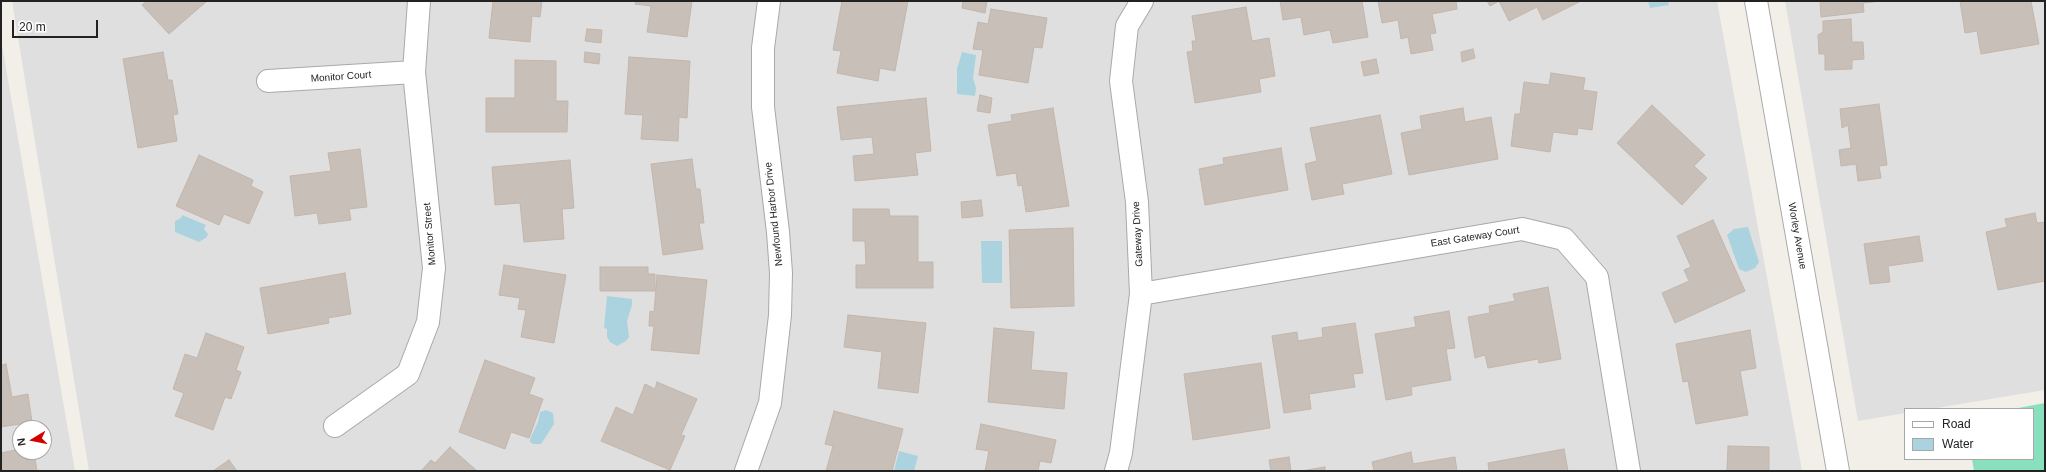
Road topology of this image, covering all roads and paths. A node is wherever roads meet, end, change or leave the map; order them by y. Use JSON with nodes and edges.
{"nodes":[{"id":1,"x":419,"y":1,"type":"edge"},
{"id":2,"x":769,"y":1,"type":"edge"},
{"id":3,"x":1142,"y":1,"type":"edge"},
{"id":4,"x":1756,"y":1,"type":"edge"},
{"id":5,"x":414,"y":72,"type":"junction"},
{"id":6,"x":268,"y":81,"type":"dead end"},
{"id":7,"x":1141,"y":294,"type":"junction"},
{"id":8,"x":334,"y":426,"type":"dead end"},
{"id":9,"x":746,"y":471,"type":"edge"},
{"id":10,"x":1116,"y":471,"type":"edge"},
{"id":11,"x":1629,"y":471,"type":"edge"},
{"id":12,"x":1838,"y":471,"type":"edge"}],
"edges":[{"from":1,"to":5,"type":"street","name":"Monitor Street"},
{"from":2,"to":9,"type":"street","name":"Newfound Harbor Drive"},
{"from":3,"to":7,"type":"street","name":"Gateway Drive"},
{"from":4,"to":12,"type":"street","name":"Worley Avenue"},
{"from":5,"to":6,"type":"street","name":"Monitor Court"},
{"from":5,"to":8,"type":"street","name":"Monitor Street"},
{"from":7,"to":10,"type":"street","name":"Gateway Drive"},
{"from":7,"to":11,"type":"street","name":"East Gateway Court"}]}
